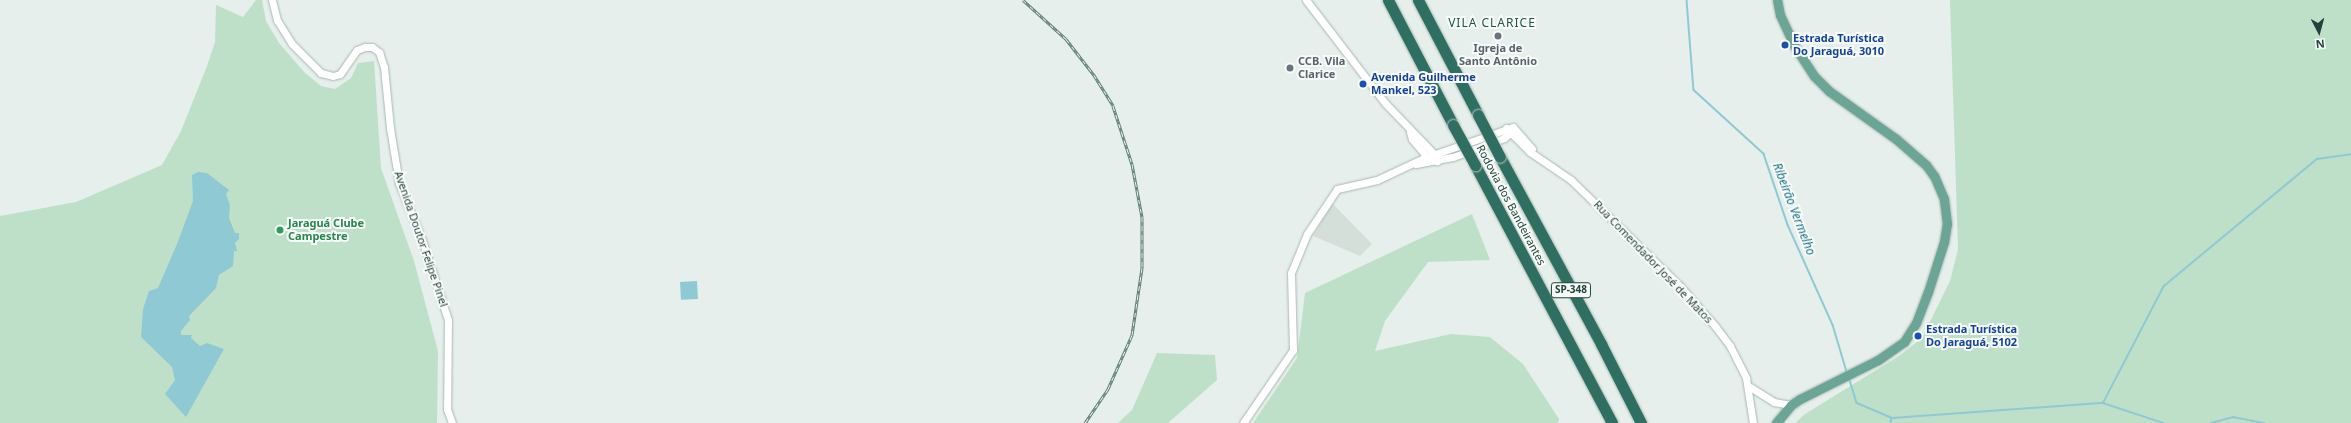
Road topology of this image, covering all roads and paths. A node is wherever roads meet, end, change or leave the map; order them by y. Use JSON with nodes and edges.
{"nodes":[{"id":1,"x":272,"y":0,"type":"edge"},
{"id":2,"x":1306,"y":0,"type":"edge"},
{"id":3,"x":1388,"y":0,"type":"edge"},
{"id":4,"x":1418,"y":0,"type":"edge"},
{"id":5,"x":1771,"y":0,"type":"edge"},
{"id":6,"x":1777,"y":0,"type":"edge"},
{"id":7,"x":1814,"y":76,"type":"junction"},
{"id":8,"x":1432,"y":159,"type":"junction"},
{"id":9,"x":1750,"y":387,"type":"junction"},
{"id":10,"x":1791,"y":405,"type":"junction"},
{"id":11,"x":452,"y":423,"type":"edge"},
{"id":12,"x":1242,"y":423,"type":"edge"},
{"id":13,"x":1612,"y":423,"type":"edge"},
{"id":14,"x":1641,"y":423,"type":"edge"},
{"id":15,"x":1753,"y":423,"type":"edge"},
{"id":16,"x":1776,"y":423,"type":"edge"}],
"edges":[{"from":1,"to":11,"type":"street","name":"Avenida Doutor Felipe Pinel"},
{"from":2,"to":8,"type":"street"},
{"from":3,"to":13,"type":"highway","name":"Rodovia dos Bandeirantes","number":"SP-348","bridge":true},
{"from":4,"to":14,"type":"highway","name":"Rodovia dos Bandeirantes","number":"SP-348","bridge":true},
{"from":5,"to":7,"type":"main road"},
{"from":6,"to":7,"type":"main road"},
{"from":7,"to":10,"type":"main road"},
{"from":8,"to":9,"type":"street","name":"Rua Comendador José de Matos"},
{"from":8,"to":12,"type":"street"},
{"from":9,"to":10,"type":"street"},
{"from":9,"to":15,"type":"street","name":"Rua Comendador José de Matos"},
{"from":10,"to":16,"type":"main road"}]}
